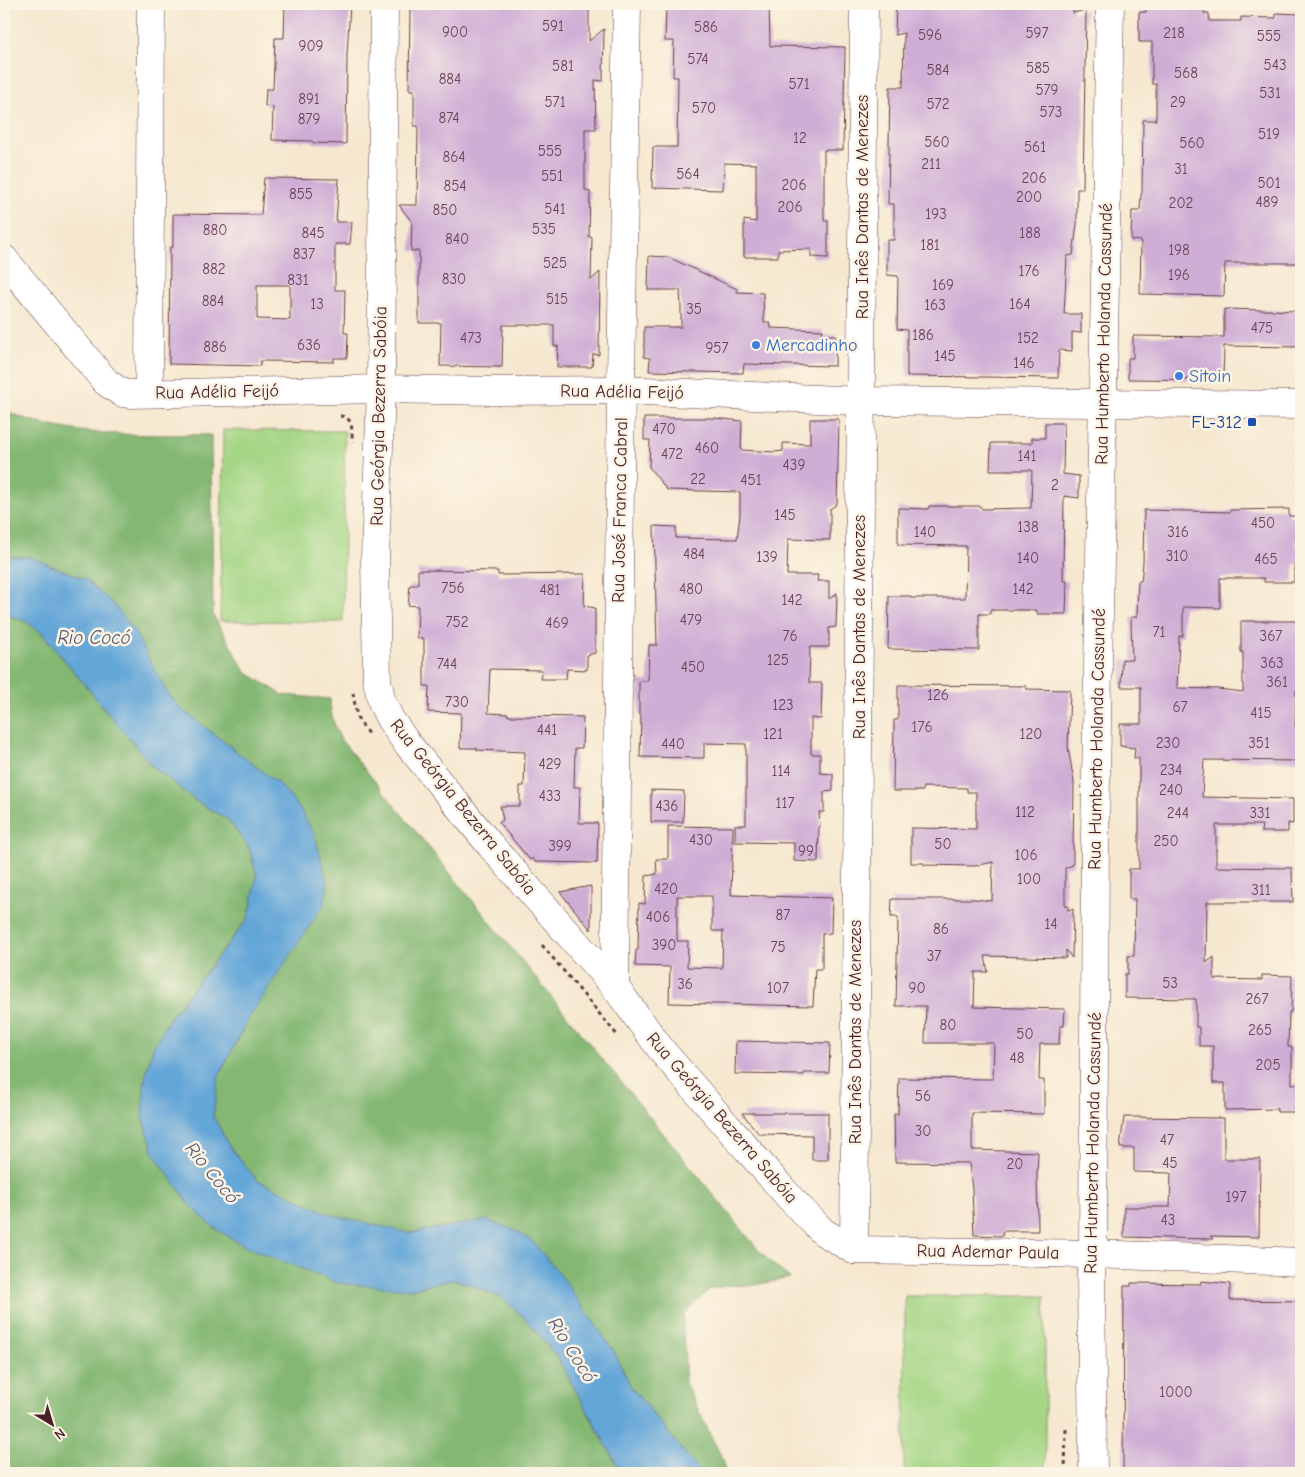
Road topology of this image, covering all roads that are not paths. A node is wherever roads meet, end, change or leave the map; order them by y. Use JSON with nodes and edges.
{"nodes":[{"id":1,"x":150,"y":4,"type":"edge"},
{"id":2,"x":384,"y":4,"type":"edge"},
{"id":3,"x":627,"y":4,"type":"edge"},
{"id":4,"x":864,"y":4,"type":"edge"},
{"id":5,"x":1110,"y":4,"type":"edge"},
{"id":6,"x":4,"y":259,"type":"edge"},
{"id":7,"x":381,"y":389,"type":"junction"},
{"id":8,"x":621,"y":390,"type":"junction"},
{"id":9,"x":149,"y":393,"type":"junction"},
{"id":10,"x":861,"y":401,"type":"junction"},
{"id":11,"x":1103,"y":404,"type":"junction"},
{"id":12,"x":1301,"y":405,"type":"edge"},
{"id":13,"x":615,"y":987,"type":"junction"},
{"id":14,"x":854,"y":1250,"type":"junction"},
{"id":15,"x":1093,"y":1254,"type":"junction"},
{"id":16,"x":1301,"y":1262,"type":"edge"},
{"id":17,"x":1093,"y":1473,"type":"edge"}],
"edges":[{"from":1,"to":9,"type":"street"},
{"from":2,"to":7,"type":"street","name":"Rua Geórgia Bezerra Sabóia"},
{"from":3,"to":8,"type":"street","name":"Rua José Franca Cabral"},
{"from":4,"to":10,"type":"street","name":"Rua Inês Dantas de Menezes"},
{"from":5,"to":11,"type":"street","name":"Rua Humberto Holanda Cassundé"},
{"from":6,"to":9,"type":"street","name":"Rua Adélia Feijó"},
{"from":7,"to":8,"type":"street","name":"Rua Adélia Feijó"},
{"from":7,"to":9,"type":"street","name":"Rua Adélia Feijó"},
{"from":7,"to":13,"type":"street","name":"Rua Geórgia Bezerra Sabóia"},
{"from":8,"to":10,"type":"street","name":"Rua Adélia Feijó"},
{"from":8,"to":13,"type":"street","name":"Rua José Franca Cabral"},
{"from":10,"to":11,"type":"street","name":"Rua Adélia Feijó"},
{"from":10,"to":14,"type":"street","name":"Rua Inês Dantas de Menezes"},
{"from":11,"to":12,"type":"street","name":"Rua Adélia Feijó"},
{"from":11,"to":15,"type":"street","name":"Rua Humberto Holanda Cassundé"},
{"from":13,"to":14,"type":"street","name":"Rua Geórgia Bezerra Sabóia"},
{"from":14,"to":15,"type":"street","name":"Rua Ademar Paula"},
{"from":15,"to":16,"type":"street","name":"Rua Ademar Paula"},
{"from":15,"to":17,"type":"street","name":"Rua Humberto Holanda Cassundé"}]}
